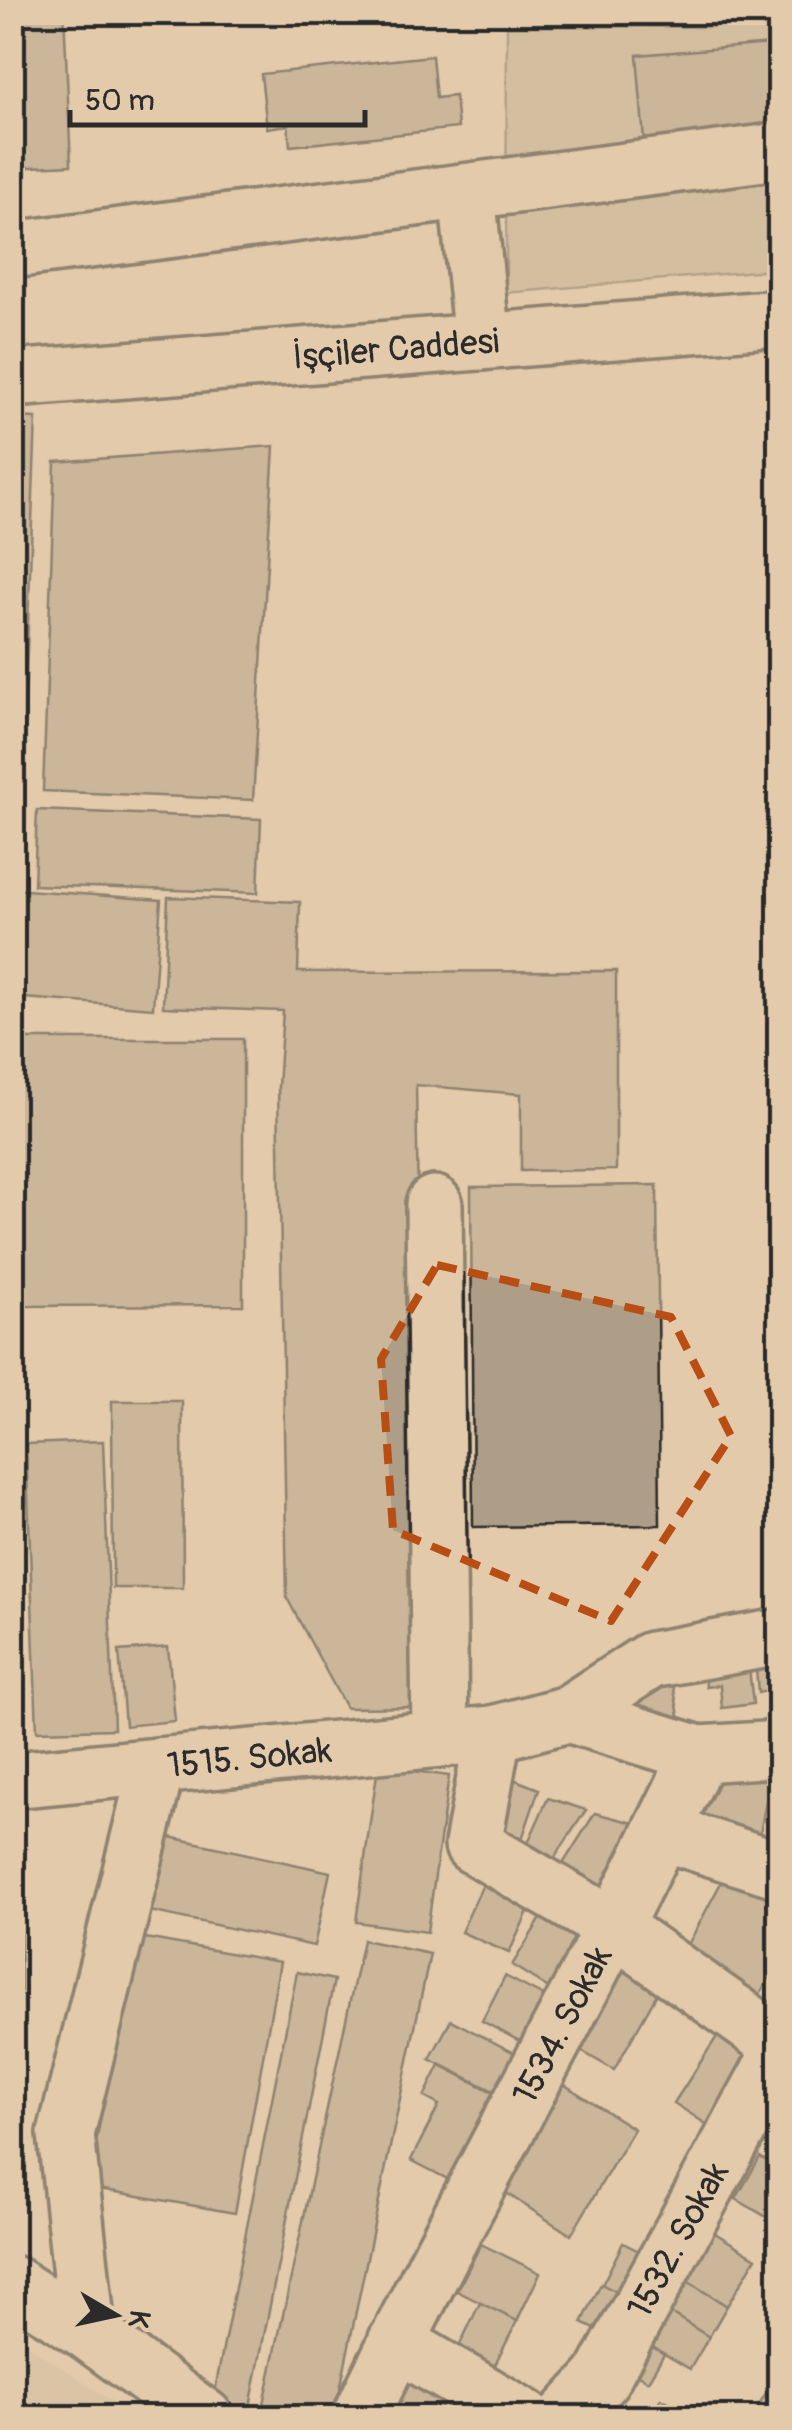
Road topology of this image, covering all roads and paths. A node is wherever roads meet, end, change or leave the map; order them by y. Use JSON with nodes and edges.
{"nodes":[{"id":1,"x":780,"y":152,"type":"edge"},
{"id":2,"x":467,"y":192,"type":"junction"},
{"id":3,"x":12,"y":250,"type":"edge"},
{"id":4,"x":780,"y":318,"type":"edge"},
{"id":5,"x":482,"y":342,"type":"junction"},
{"id":6,"x":12,"y":379,"type":"edge"},
{"id":7,"x":434,"y":1204,"type":"dead end"},
{"id":8,"x":780,"y":1637,"type":"edge"},
{"id":9,"x":568,"y":1714,"type":"junction"},
{"id":10,"x":493,"y":1734,"type":"junction"},
{"id":11,"x":440,"y":1739,"type":"junction"},
{"id":12,"x":780,"y":1749,"type":"edge"},
{"id":13,"x":699,"y":1754,"type":"junction"},
{"id":14,"x":157,"y":1766,"type":"junction"},
{"id":15,"x":12,"y":1780,"type":"edge"},
{"id":16,"x":662,"y":1832,"type":"junction"},
{"id":17,"x":780,"y":1870,"type":"edge"},
{"id":18,"x":612,"y":1926,"type":"junction"},
{"id":19,"x":780,"y":2048,"type":"edge"},
{"id":20,"x":12,"y":2284,"type":"edge"},
{"id":21,"x":87,"y":2330,"type":"junction"},
{"id":22,"x":396,"y":2342,"type":"junction"},
{"id":23,"x":205,"y":2418,"type":"edge"},
{"id":24,"x":360,"y":2418,"type":"edge"},
{"id":25,"x":525,"y":2418,"type":"edge"},
{"id":26,"x":565,"y":2418,"type":"edge"}],
"edges":[{"from":1,"to":2,"type":"street"},
{"from":2,"to":3,"type":"street"},
{"from":2,"to":5,"type":"street"},
{"from":4,"to":5,"type":"street","name":"İşçiler Caddesi"},
{"from":5,"to":6,"type":"street","name":"İşçiler Caddesi"},
{"from":7,"to":11,"type":"street"},
{"from":8,"to":9,"type":"street","name":"1515. Sokak"},
{"from":9,"to":10,"type":"street","name":"1515. Sokak"},
{"from":9,"to":13,"type":"street"},
{"from":10,"to":11,"type":"street","name":"1515. Sokak"},
{"from":10,"to":18,"type":"street"},
{"from":11,"to":14,"type":"street","name":"1515. Sokak"},
{"from":12,"to":13,"type":"street"},
{"from":13,"to":16,"type":"street","name":"1534. Sokak"},
{"from":14,"to":15,"type":"street"},
{"from":14,"to":21,"type":"street","name":"1515. Sokak"},
{"from":16,"to":17,"type":"street"},
{"from":16,"to":18,"type":"street","name":"1534. Sokak"},
{"from":18,"to":19,"type":"street"},
{"from":18,"to":22,"type":"street","name":"1534. Sokak"},
{"from":19,"to":26,"type":"street","name":"1532. Sokak"},
{"from":20,"to":21,"type":"street"},
{"from":21,"to":23,"type":"street"},
{"from":22,"to":24,"type":"street","name":"1534. Sokak"},
{"from":22,"to":25,"type":"street"}]}
